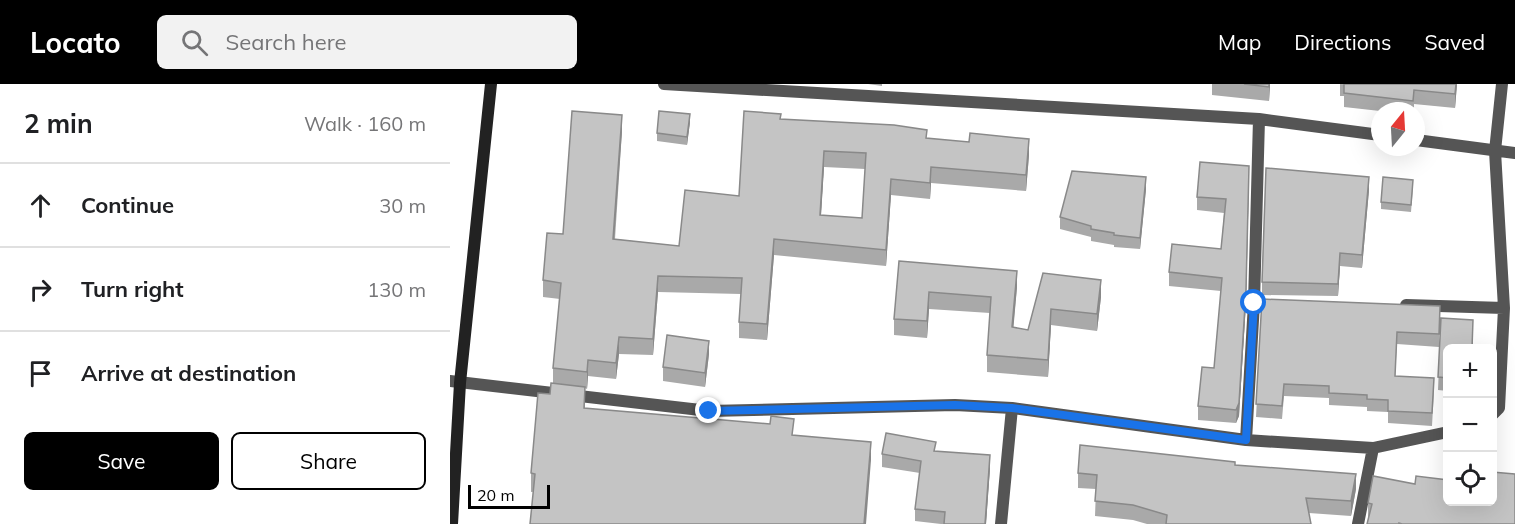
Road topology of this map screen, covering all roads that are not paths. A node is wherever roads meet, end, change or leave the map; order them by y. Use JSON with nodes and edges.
{"nodes":[{"id":1,"x":491,"y":84,"type":"edge"},
{"id":2,"x":664,"y":84,"type":"edge"},
{"id":3,"x":1502,"y":84,"type":"edge"},
{"id":4,"x":834,"y":89,"type":"edge"},
{"id":5,"x":1258,"y":118,"type":"junction"},
{"id":6,"x":1371,"y":134,"type":"edge"},
{"id":7,"x":1425,"y":141,"type":"edge"},
{"id":8,"x":1495,"y":151,"type":"junction"},
{"id":9,"x":1515,"y":153,"type":"edge"},
{"id":10,"x":1391,"y":305,"type":"edge"},
{"id":11,"x":1504,"y":308,"type":"junction"},
{"id":12,"x":455,"y":382,"type":"edge"},
{"id":13,"x":1012,"y":408,"type":"junction"},
{"id":14,"x":1497,"y":410,"type":"edge"},
{"id":15,"x":1443,"y":433,"type":"edge"},
{"id":16,"x":1246,"y":440,"type":"junction"},
{"id":17,"x":1372,"y":448,"type":"junction"},
{"id":18,"x":452,"y":524,"type":"edge"},
{"id":19,"x":1001,"y":524,"type":"edge"},
{"id":20,"x":1358,"y":524,"type":"edge"}],
"edges":[{"from":1,"to":12,"type":"main road"},
{"from":2,"to":4,"type":"street"},
{"from":3,"to":8,"type":"street"},
{"from":4,"to":5,"type":"street"},
{"from":5,"to":6,"type":"street"},
{"from":5,"to":16,"type":"street"},
{"from":7,"to":8,"type":"street"},
{"from":8,"to":9,"type":"street"},
{"from":8,"to":11,"type":"street"},
{"from":10,"to":11,"type":"street"},
{"from":11,"to":14,"type":"street"},
{"from":12,"to":13,"type":"street"},
{"from":12,"to":18,"type":"main road"},
{"from":13,"to":16,"type":"street"},
{"from":13,"to":19,"type":"street"},
{"from":15,"to":17,"type":"street"},
{"from":16,"to":17,"type":"street"},
{"from":17,"to":20,"type":"street"}]}
